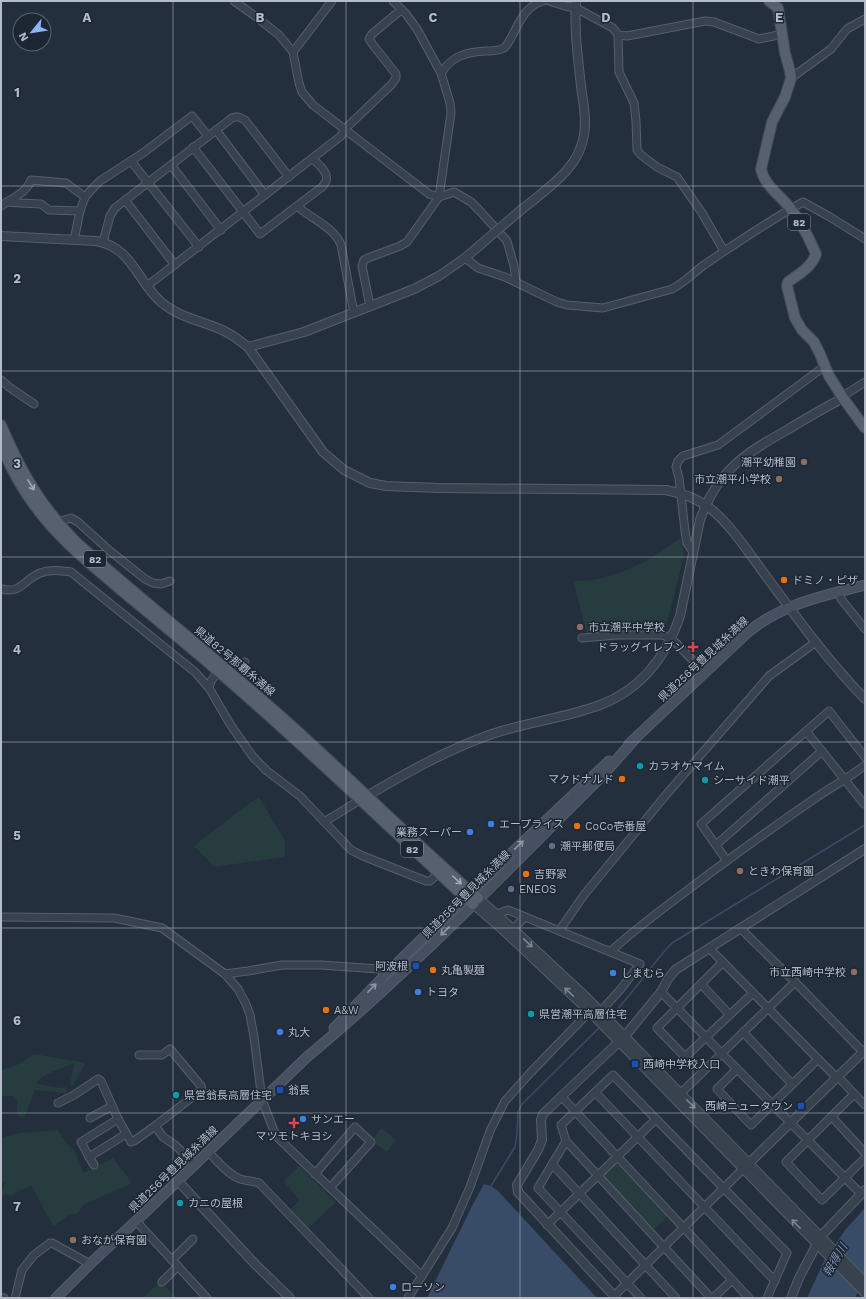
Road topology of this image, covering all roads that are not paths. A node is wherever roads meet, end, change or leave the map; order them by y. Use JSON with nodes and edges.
{"nodes":[{"id":1,"x":234,"y":1,"type":"edge"},
{"id":2,"x":332,"y":1,"type":"edge"},
{"id":3,"x":393,"y":1,"type":"edge"},
{"id":4,"x":543,"y":1,"type":"edge"},
{"id":5,"x":549,"y":1,"type":"edge"},
{"id":6,"x":769,"y":1,"type":"edge"},
{"id":7,"x":576,"y":4,"type":"edge"},
{"id":8,"x":401,"y":10,"type":"junction"},
{"id":9,"x":865,"y":18,"type":"edge"},
{"id":10,"x":783,"y":34,"type":"junction"},
{"id":11,"x":618,"y":35,"type":"junction"},
{"id":12,"x":293,"y":52,"type":"junction"},
{"id":13,"x":440,"y":73,"type":"junction"},
{"id":14,"x":791,"y":78,"type":"junction"},
{"id":15,"x":216,"y":130,"type":"junction"},
{"id":16,"x":344,"y":130,"type":"junction"},
{"id":17,"x":208,"y":136,"type":"junction"},
{"id":18,"x":194,"y":147,"type":"junction"},
{"id":19,"x":312,"y":159,"type":"junction"},
{"id":20,"x":131,"y":161,"type":"junction"},
{"id":21,"x":171,"y":165,"type":"junction"},
{"id":22,"x":289,"y":177,"type":"junction"},
{"id":23,"x":148,"y":182,"type":"junction"},
{"id":24,"x":265,"y":195,"type":"junction"},
{"id":25,"x":439,"y":196,"type":"junction"},
{"id":26,"x":86,"y":197,"type":"junction"},
{"id":27,"x":125,"y":200,"type":"junction"},
{"id":28,"x":4,"y":204,"type":"edge"},
{"id":29,"x":298,"y":206,"type":"junction"},
{"id":30,"x":791,"y":209,"type":"junction"},
{"id":31,"x":80,"y":211,"type":"junction"},
{"id":32,"x":244,"y":212,"type":"junction"},
{"id":33,"x":221,"y":230,"type":"junction"},
{"id":34,"x":1,"y":236,"type":"edge"},
{"id":35,"x":865,"y":239,"type":"edge"},
{"id":36,"x":74,"y":240,"type":"junction"},
{"id":37,"x":104,"y":242,"type":"junction"},
{"id":38,"x":199,"y":247,"type":"junction"},
{"id":39,"x":724,"y":252,"type":"junction"},
{"id":40,"x":465,"y":258,"type":"junction"},
{"id":41,"x":175,"y":265,"type":"junction"},
{"id":42,"x":516,"y":282,"type":"junction"},
{"id":43,"x":147,"y":286,"type":"junction"},
{"id":44,"x":370,"y":306,"type":"junction"},
{"id":45,"x":354,"y":313,"type":"junction"},
{"id":46,"x":248,"y":347,"type":"junction"},
{"id":47,"x":825,"y":366,"type":"junction"},
{"id":48,"x":1,"y":380,"type":"edge"},
{"id":49,"x":865,"y":382,"type":"edge"},
{"id":50,"x":843,"y":398,"type":"junction"},
{"id":51,"x":34,"y":404,"type":"dead end"},
{"id":52,"x":1,"y":425,"type":"edge"},
{"id":53,"x":865,"y":428,"type":"edge"},
{"id":54,"x":1,"y":444,"type":"edge"},
{"id":55,"x":680,"y":493,"type":"junction"},
{"id":56,"x":705,"y":505,"type":"junction"},
{"id":57,"x":56,"y":526,"type":"junction"},
{"id":58,"x":693,"y":552,"type":"junction"},
{"id":59,"x":170,"y":581,"type":"dead end"},
{"id":60,"x":865,"y":585,"type":"edge"},
{"id":61,"x":1,"y":589,"type":"edge"},
{"id":62,"x":839,"y":592,"type":"junction"},
{"id":63,"x":789,"y":607,"type":"junction"},
{"id":64,"x":865,"y":628,"type":"edge"},
{"id":65,"x":582,"y":638,"type":"dead end"},
{"id":66,"x":671,"y":639,"type":"junction"},
{"id":67,"x":816,"y":642,"type":"junction"},
{"id":68,"x":245,"y":662,"type":"dead end"},
{"id":69,"x":221,"y":668,"type":"junction"},
{"id":70,"x":704,"y":673,"type":"junction"},
{"id":71,"x":231,"y":677,"type":"junction"},
{"id":72,"x":209,"y":688,"type":"junction"},
{"id":73,"x":865,"y":699,"type":"edge"},
{"id":74,"x":806,"y":732,"type":"junction"},
{"id":75,"x":822,"y":751,"type":"junction"},
{"id":76,"x":865,"y":757,"type":"edge"},
{"id":77,"x":865,"y":766,"type":"edge"},
{"id":78,"x":844,"y":779,"type":"junction"},
{"id":79,"x":364,"y":798,"type":"junction"},
{"id":80,"x":865,"y":803,"type":"edge"},
{"id":81,"x":324,"y":822,"type":"junction"},
{"id":82,"x":716,"y":845,"type":"junction"},
{"id":83,"x":864,"y":853,"type":"edge"},
{"id":84,"x":727,"y":861,"type":"junction"},
{"id":85,"x":441,"y":871,"type":"junction"},
{"id":86,"x":472,"y":897,"type":"junction"},
{"id":87,"x":497,"y":914,"type":"junction"},
{"id":88,"x":1,"y":917,"type":"edge"},
{"id":89,"x":525,"y":917,"type":"junction"},
{"id":90,"x":513,"y":928,"type":"junction"},
{"id":91,"x":740,"y":928,"type":"junction"},
{"id":92,"x":559,"y":931,"type":"junction"},
{"id":93,"x":709,"y":948,"type":"junction"},
{"id":94,"x":610,"y":952,"type":"junction"},
{"id":95,"x":723,"y":962,"type":"junction"},
{"id":96,"x":225,"y":974,"type":"junction"},
{"id":97,"x":386,"y":974,"type":"junction"},
{"id":98,"x":795,"y":982,"type":"junction"},
{"id":99,"x":701,"y":984,"type":"junction"},
{"id":100,"x":661,"y":992,"type":"junction"},
{"id":101,"x":753,"y":993,"type":"junction"},
{"id":102,"x":677,"y":1008,"type":"junction"},
{"id":103,"x":768,"y":1008,"type":"junction"},
{"id":104,"x":597,"y":1013,"type":"junction"},
{"id":105,"x":729,"y":1014,"type":"junction"},
{"id":106,"x":743,"y":1032,"type":"junction"},
{"id":107,"x":706,"y":1038,"type":"junction"},
{"id":108,"x":622,"y":1039,"type":"junction"},
{"id":109,"x":864,"y":1052,"type":"edge"},
{"id":110,"x":721,"y":1053,"type":"junction"},
{"id":111,"x":140,"y":1055,"type":"dead end"},
{"id":112,"x":307,"y":1057,"type":"junction"},
{"id":113,"x":818,"y":1059,"type":"junction"},
{"id":114,"x":737,"y":1069,"type":"junction"},
{"id":115,"x":838,"y":1077,"type":"junction"},
{"id":116,"x":792,"y":1084,"type":"junction"},
{"id":117,"x":595,"y":1092,"type":"junction"},
{"id":118,"x":680,"y":1094,"type":"junction"},
{"id":119,"x":854,"y":1094,"type":"junction"},
{"id":120,"x":562,"y":1096,"type":"junction"},
{"id":121,"x":262,"y":1100,"type":"junction"},
{"id":122,"x":58,"y":1103,"type":"dead end"},
{"id":123,"x":772,"y":1104,"type":"junction"},
{"id":124,"x":865,"y":1105,"type":"edge"},
{"id":125,"x":112,"y":1106,"type":"junction"},
{"id":126,"x":576,"y":1111,"type":"junction"},
{"id":127,"x":832,"y":1117,"type":"junction"},
{"id":128,"x":90,"y":1118,"type":"dead end"},
{"id":129,"x":656,"y":1119,"type":"junction"},
{"id":130,"x":118,"y":1120,"type":"junction"},
{"id":131,"x":790,"y":1123,"type":"junction"},
{"id":132,"x":155,"y":1126,"type":"junction"},
{"id":133,"x":126,"y":1134,"type":"junction"},
{"id":134,"x":638,"y":1137,"type":"junction"},
{"id":135,"x":807,"y":1140,"type":"junction"},
{"id":136,"x":566,"y":1141,"type":"junction"},
{"id":137,"x":208,"y":1152,"type":"junction"},
{"id":138,"x":865,"y":1153,"type":"edge"},
{"id":139,"x":89,"y":1157,"type":"junction"},
{"id":140,"x":618,"y":1157,"type":"junction"},
{"id":141,"x":865,"y":1158,"type":"edge"},
{"id":142,"x":749,"y":1163,"type":"junction"},
{"id":143,"x":195,"y":1164,"type":"junction"},
{"id":144,"x":552,"y":1164,"type":"junction"},
{"id":145,"x":94,"y":1165,"type":"dead end"},
{"id":146,"x":743,"y":1169,"type":"junction"},
{"id":147,"x":315,"y":1174,"type":"junction"},
{"id":148,"x":598,"y":1176,"type":"junction"},
{"id":149,"x":844,"y":1178,"type":"junction"},
{"id":150,"x":178,"y":1181,"type":"junction"},
{"id":151,"x":330,"y":1188,"type":"junction"},
{"id":152,"x":724,"y":1188,"type":"junction"},
{"id":153,"x":863,"y":1192,"type":"edge"},
{"id":154,"x":579,"y":1194,"type":"junction"},
{"id":155,"x":704,"y":1207,"type":"junction"},
{"id":156,"x":560,"y":1212,"type":"junction"},
{"id":157,"x":136,"y":1221,"type":"junction"},
{"id":158,"x":547,"y":1225,"type":"junction"},
{"id":159,"x":683,"y":1228,"type":"junction"},
{"id":160,"x":821,"y":1236,"type":"junction"},
{"id":161,"x":193,"y":1239,"type":"dead end"},
{"id":162,"x":817,"y":1244,"type":"junction"},
{"id":163,"x":664,"y":1247,"type":"junction"},
{"id":164,"x":826,"y":1248,"type":"junction"},
{"id":165,"x":172,"y":1260,"type":"junction"},
{"id":166,"x":90,"y":1264,"type":"junction"},
{"id":167,"x":645,"y":1265,"type":"junction"},
{"id":168,"x":178,"y":1266,"type":"junction"},
{"id":169,"x":422,"y":1276,"type":"junction"},
{"id":170,"x":732,"y":1280,"type":"junction"},
{"id":171,"x":775,"y":1281,"type":"junction"},
{"id":172,"x":162,"y":1282,"type":"dead end"},
{"id":173,"x":865,"y":1282,"type":"edge"},
{"id":174,"x":627,"y":1283,"type":"junction"},
{"id":175,"x":865,"y":1293,"type":"edge"},
{"id":176,"x":1,"y":1297,"type":"edge"},
{"id":177,"x":615,"y":1297,"type":"edge"},
{"id":178,"x":4,"y":1298,"type":"edge"},
{"id":179,"x":15,"y":1298,"type":"edge"},
{"id":180,"x":56,"y":1298,"type":"edge"},
{"id":181,"x":207,"y":1298,"type":"edge"},
{"id":182,"x":290,"y":1298,"type":"edge"},
{"id":183,"x":369,"y":1298,"type":"edge"},
{"id":184,"x":408,"y":1298,"type":"edge"},
{"id":185,"x":641,"y":1298,"type":"edge"},
{"id":186,"x":676,"y":1298,"type":"edge"},
{"id":187,"x":712,"y":1298,"type":"edge"},
{"id":188,"x":749,"y":1298,"type":"edge"},
{"id":189,"x":768,"y":1298,"type":"edge"},
{"id":190,"x":791,"y":1298,"type":"edge"}],
"edges":[{"from":1,"to":12,"type":"street"},
{"from":2,"to":12,"type":"street"},
{"from":3,"to":8,"type":"street"},
{"from":4,"to":13,"type":"street"},
{"from":5,"to":7,"type":"street"},
{"from":6,"to":10,"type":"main road","number":"82"},
{"from":7,"to":11,"type":"street"},
{"from":7,"to":40,"type":"street","bridge":true},
{"from":8,"to":13,"type":"street"},
{"from":8,"to":16,"type":"street"},
{"from":9,"to":14,"type":"street"},
{"from":10,"to":11,"type":"street"},
{"from":10,"to":14,"type":"main road","number":"82"},
{"from":11,"to":39,"type":"street"},
{"from":12,"to":16,"type":"street"},
{"from":13,"to":25,"type":"street"},
{"from":14,"to":30,"type":"main road","number":"82"},
{"from":15,"to":17,"type":"street"},
{"from":15,"to":22,"type":"street"},
{"from":15,"to":24,"type":"street"},
{"from":16,"to":19,"type":"street"},
{"from":16,"to":25,"type":"street"},
{"from":17,"to":18,"type":"street"},
{"from":17,"to":20,"type":"street"},
{"from":18,"to":21,"type":"street"},
{"from":18,"to":32,"type":"street"},
{"from":19,"to":22,"type":"street"},
{"from":19,"to":29,"type":"street"},
{"from":20,"to":23,"type":"street"},
{"from":20,"to":26,"type":"street"},
{"from":21,"to":23,"type":"street"},
{"from":21,"to":33,"type":"street"},
{"from":22,"to":24,"type":"street"},
{"from":23,"to":27,"type":"street"},
{"from":23,"to":38,"type":"street"},
{"from":24,"to":32,"type":"street"},
{"from":25,"to":42,"type":"street"},
{"from":25,"to":44,"type":"street"},
{"from":26,"to":28,"type":"street"},
{"from":26,"to":31,"type":"street"},
{"from":27,"to":37,"type":"street"},
{"from":27,"to":41,"type":"street"},
{"from":28,"to":31,"type":"street"},
{"from":29,"to":32,"type":"street"},
{"from":29,"to":45,"type":"street"},
{"from":30,"to":35,"type":"street"},
{"from":30,"to":39,"type":"street"},
{"from":30,"to":47,"type":"main road","number":"82"},
{"from":31,"to":36,"type":"street"},
{"from":32,"to":33,"type":"street"},
{"from":33,"to":38,"type":"street"},
{"from":34,"to":36,"type":"street"},
{"from":36,"to":37,"type":"street"},
{"from":37,"to":43,"type":"street"},
{"from":38,"to":41,"type":"street"},
{"from":39,"to":42,"type":"street"},
{"from":40,"to":42,"type":"street"},
{"from":40,"to":44,"type":"street"},
{"from":41,"to":43,"type":"street"},
{"from":43,"to":46,"type":"street"},
{"from":44,"to":45,"type":"street"},
{"from":45,"to":46,"type":"street"},
{"from":46,"to":55,"type":"street"},
{"from":47,"to":50,"type":"main road","number":"82"},
{"from":47,"to":55,"type":"street"},
{"from":48,"to":51,"type":"street"},
{"from":49,"to":50,"type":"street"},
{"from":50,"to":53,"type":"main road","number":"82"},
{"from":50,"to":56,"type":"street"},
{"from":52,"to":57,"type":"main road","name":"県道82号那覇糸満線","number":"82","one_way":true},
{"from":54,"to":57,"type":"main road","name":"県道82号那覇糸満線","number":"82"},
{"from":55,"to":56,"type":"street"},
{"from":55,"to":58,"type":"street"},
{"from":56,"to":58,"type":"street"},
{"from":56,"to":63,"type":"street"},
{"from":57,"to":59,"type":"street"},
{"from":57,"to":69,"type":"main road","name":"県道82号那覇糸満線","number":"82"},
{"from":58,"to":66,"type":"street"},
{"from":60,"to":62,"type":"main road","name":"県道256号豊見城糸満線"},
{"from":61,"to":72,"type":"street"},
{"from":62,"to":63,"type":"main road","name":"県道256号豊見城糸満線"},
{"from":62,"to":64,"type":"street"},
{"from":63,"to":67,"type":"street"},
{"from":63,"to":70,"type":"main road","name":"県道256号豊見城糸満線"},
{"from":65,"to":66,"type":"street"},
{"from":66,"to":70,"type":"street"},
{"from":66,"to":79,"type":"street"},
{"from":67,"to":73,"type":"street"},
{"from":67,"to":92,"type":"street"},
{"from":68,"to":71,"type":"street"},
{"from":69,"to":71,"type":"main road","name":"県道82号那覇糸満線","number":"82"},
{"from":69,"to":72,"type":"street"},
{"from":70,"to":86,"type":"main road","name":"県道256号豊見城糸満線"},
{"from":71,"to":79,"type":"main road","name":"県道82号那覇糸満線","number":"82"},
{"from":72,"to":81,"type":"street"},
{"from":74,"to":75,"type":"street"},
{"from":74,"to":76,"type":"street"},
{"from":74,"to":82,"type":"street"},
{"from":75,"to":78,"type":"street"},
{"from":75,"to":82,"type":"street"},
{"from":77,"to":78,"type":"street"},
{"from":78,"to":80,"type":"street"},
{"from":78,"to":84,"type":"street"},
{"from":79,"to":81,"type":"street"},
{"from":79,"to":85,"type":"main road","name":"県道82号那覇糸満線","number":"82"},
{"from":81,"to":85,"type":"street"},
{"from":82,"to":84,"type":"street"},
{"from":83,"to":91,"type":"street"},
{"from":84,"to":94,"type":"street"},
{"from":85,"to":86,"type":"main road","name":"県道82号那覇糸満線","number":"82"},
{"from":86,"to":87,"type":"street"},
{"from":86,"to":97,"type":"main road","name":"県道256号豊見城糸満線"},
{"from":104,"to":86,"type":"street","one_way":true},
{"from":86,"to":112,"type":"main road","name":"県道256号豊見城糸満線","one_way":true},
{"from":87,"to":89,"type":"street"},
{"from":87,"to":90,"type":"street"},
{"from":88,"to":96,"type":"street"},
{"from":89,"to":90,"type":"street"},
{"from":89,"to":92,"type":"street"},
{"from":90,"to":104,"type":"street","one_way":true},
{"from":91,"to":93,"type":"street"},
{"from":91,"to":98,"type":"street"},
{"from":92,"to":94,"type":"street"},
{"from":93,"to":95,"type":"street"},
{"from":93,"to":100,"type":"street"},
{"from":94,"to":104,"type":"street"},
{"from":95,"to":99,"type":"street"},
{"from":95,"to":101,"type":"street"},
{"from":96,"to":97,"type":"street"},
{"from":96,"to":121,"type":"street"},
{"from":112,"to":97,"type":"main road","name":"県道256号豊見城糸満線","one_way":true},
{"from":98,"to":103,"type":"street"},
{"from":98,"to":109,"type":"street"},
{"from":99,"to":102,"type":"street"},
{"from":99,"to":105,"type":"street"},
{"from":100,"to":102,"type":"street"},
{"from":100,"to":108,"type":"street"},
{"from":101,"to":103,"type":"street"},
{"from":101,"to":105,"type":"street"},
{"from":102,"to":107,"type":"street"},
{"from":102,"to":107,"type":"street"},
{"from":103,"to":106,"type":"street"},
{"from":103,"to":113,"type":"street"},
{"from":104,"to":108,"type":"street"},
{"from":104,"to":169,"type":"street"},
{"from":105,"to":107,"type":"street"},
{"from":106,"to":110,"type":"street"},
{"from":106,"to":116,"type":"street"},
{"from":107,"to":110,"type":"street"},
{"from":108,"to":118,"type":"street"},
{"from":108,"to":120,"type":"street"},
{"from":108,"to":146,"type":"street"},
{"from":109,"to":115,"type":"street"},
{"from":110,"to":114,"type":"street"},
{"from":110,"to":118,"type":"street"},
{"from":111,"to":132,"type":"street"},
{"from":112,"to":121,"type":"main road","name":"県道256号豊見城糸満線"},
{"from":113,"to":115,"type":"street"},
{"from":113,"to":116,"type":"street"},
{"from":114,"to":123,"type":"street"},
{"from":114,"to":123,"type":"street"},
{"from":115,"to":119,"type":"street"},
{"from":115,"to":131,"type":"street"},
{"from":116,"to":123,"type":"street"},
{"from":117,"to":126,"type":"street"},
{"from":117,"to":129,"type":"street"},
{"from":117,"to":134,"type":"street"},
{"from":118,"to":142,"type":"street","one_way":true},
{"from":119,"to":124,"type":"street"},
{"from":119,"to":127,"type":"street"},
{"from":120,"to":126,"type":"street"},
{"from":120,"to":158,"type":"street"},
{"from":121,"to":137,"type":"main road","name":"県道256号豊見城糸満線"},
{"from":121,"to":147,"type":"street"},
{"from":122,"to":125,"type":"street"},
{"from":123,"to":131,"type":"street"},
{"from":125,"to":128,"type":"street"},
{"from":125,"to":130,"type":"street"},
{"from":126,"to":136,"type":"street"},
{"from":126,"to":140,"type":"street"},
{"from":127,"to":135,"type":"street"},
{"from":127,"to":138,"type":"street"},
{"from":129,"to":134,"type":"street"},
{"from":129,"to":152,"type":"street"},
{"from":130,"to":133,"type":"street"},
{"from":130,"to":139,"type":"street"},
{"from":131,"to":135,"type":"street"},
{"from":131,"to":142,"type":"street"},
{"from":132,"to":133,"type":"street"},
{"from":132,"to":143,"type":"street"},
{"from":133,"to":139,"type":"street"},
{"from":134,"to":140,"type":"street"},
{"from":134,"to":155,"type":"street"},
{"from":135,"to":149,"type":"street"},
{"from":135,"to":149,"type":"street"},
{"from":136,"to":144,"type":"street"},
{"from":136,"to":148,"type":"street"},
{"from":137,"to":143,"type":"main road","name":"県道256号豊見城糸満線"},
{"from":137,"to":183,"type":"street"},
{"from":139,"to":145,"type":"street"},
{"from":140,"to":148,"type":"street"},
{"from":140,"to":159,"type":"street"},
{"from":141,"to":149,"type":"street"},
{"from":142,"to":146,"type":"street"},
{"from":142,"to":160,"type":"street"},
{"from":143,"to":150,"type":"main road","name":"県道256号豊見城糸満線"},
{"from":144,"to":154,"type":"street"},
{"from":144,"to":156,"type":"street"},
{"from":146,"to":152,"type":"street"},
{"from":162,"to":146,"type":"street","one_way":true},
{"from":147,"to":151,"type":"street"},
{"from":147,"to":151,"type":"street"},
{"from":148,"to":154,"type":"street"},
{"from":148,"to":163,"type":"street"},
{"from":149,"to":153,"type":"street"},
{"from":150,"to":157,"type":"main road","name":"県道256号豊見城糸満線"},
{"from":150,"to":182,"type":"street"},
{"from":151,"to":169,"type":"street"},
{"from":152,"to":155,"type":"street"},
{"from":152,"to":171,"type":"street"},
{"from":153,"to":160,"type":"street"},
{"from":154,"to":156,"type":"street"},
{"from":154,"to":167,"type":"street"},
{"from":155,"to":159,"type":"street"},
{"from":155,"to":171,"type":"street"},
{"from":156,"to":158,"type":"street"},
{"from":156,"to":174,"type":"street"},
{"from":157,"to":165,"type":"street"},
{"from":157,"to":166,"type":"main road","name":"県道256号豊見城糸満線"},
{"from":158,"to":177,"type":"street"},
{"from":159,"to":163,"type":"street"},
{"from":159,"to":170,"type":"street"},
{"from":160,"to":162,"type":"street"},
{"from":160,"to":164,"type":"street"},
{"from":161,"to":165,"type":"street"},
{"from":162,"to":164,"type":"street"},
{"from":162,"to":190,"type":"street"},
{"from":163,"to":167,"type":"street"},
{"from":163,"to":187,"type":"street"},
{"from":164,"to":173,"type":"street"},
{"from":164,"to":175,"type":"street"},
{"from":165,"to":168,"type":"street"},
{"from":166,"to":179,"type":"street"},
{"from":166,"to":180,"type":"main road","name":"県道256号豊見城糸満線"},
{"from":167,"to":174,"type":"street"},
{"from":167,"to":186,"type":"street"},
{"from":168,"to":172,"type":"street"},
{"from":168,"to":181,"type":"street"},
{"from":169,"to":184,"type":"street"},
{"from":170,"to":187,"type":"street"},
{"from":170,"to":188,"type":"street"},
{"from":171,"to":189,"type":"street"},
{"from":174,"to":177,"type":"street"},
{"from":174,"to":185,"type":"street"},
{"from":176,"to":178,"type":"street"}]}
